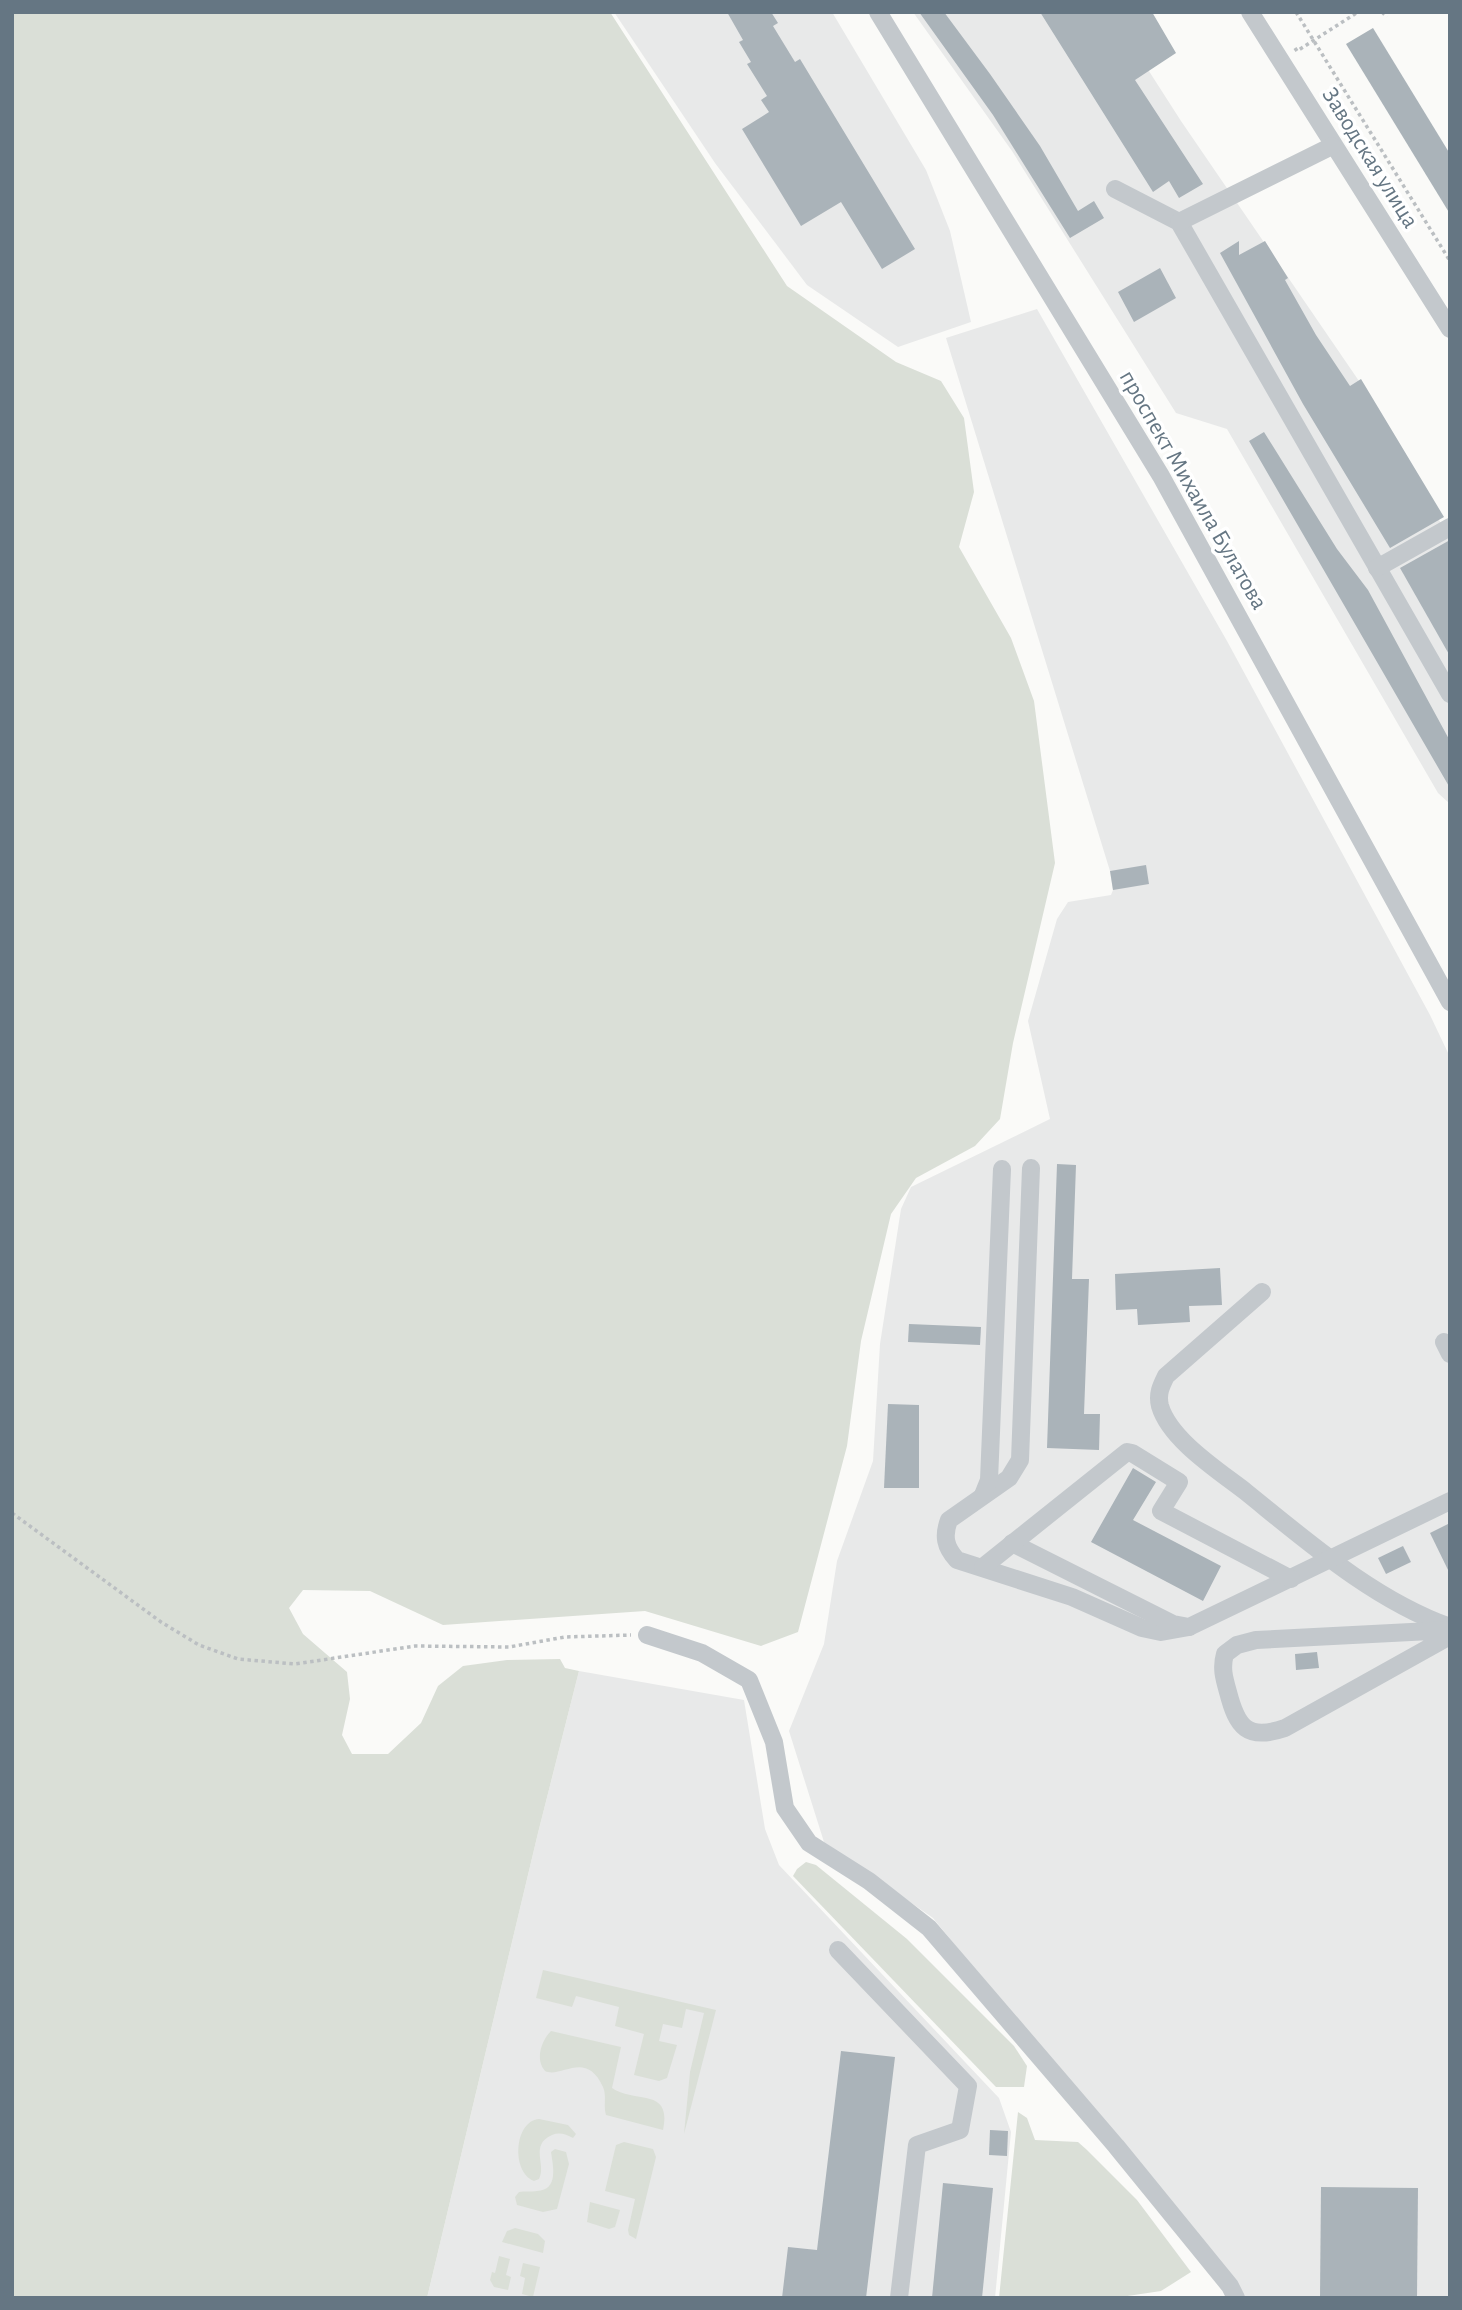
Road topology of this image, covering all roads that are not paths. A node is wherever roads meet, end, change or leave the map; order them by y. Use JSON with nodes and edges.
{"nodes":[{"id":1,"x":877,"y":12,"type":"edge"},
{"id":2,"x":1250,"y":12,"type":"edge"},
{"id":3,"x":1332,"y":146,"type":"junction"},
{"id":4,"x":1115,"y":189,"type":"dead end"},
{"id":5,"x":1178,"y":222,"type":"junction"},
{"id":6,"x":1450,"y":329,"type":"edge"},
{"id":7,"x":1450,"y":527,"type":"edge"},
{"id":8,"x":1377,"y":568,"type":"junction"},
{"id":9,"x":1450,"y":694,"type":"edge"},
{"id":10,"x":1450,"y":1002,"type":"edge"},
{"id":11,"x":1031,"y":1168,"type":"dead end"},
{"id":12,"x":1002,"y":1169,"type":"dead end"},
{"id":13,"x":1262,"y":1292,"type":"dead end"},
{"id":14,"x":983,"y":1495,"type":"junction"},
{"id":15,"x":1450,"y":1501,"type":"edge"},
{"id":16,"x":1012,"y":1543,"type":"junction"},
{"id":17,"x":1332,"y":1559,"type":"junction"},
{"id":18,"x":983,"y":1567,"type":"junction"},
{"id":19,"x":1291,"y":1579,"type":"junction"},
{"id":20,"x":1189,"y":1627,"type":"junction"},
{"id":21,"x":1450,"y":1629,"type":"edge"},
{"id":22,"x":647,"y":1635,"type":"road end"},
{"id":23,"x":1450,"y":1636,"type":"edge"},
{"id":24,"x":838,"y":1950,"type":"dead end"},
{"id":25,"x":899,"y":2298,"type":"edge"},
{"id":26,"x":1237,"y":2298,"type":"edge"}],
"edges":[{"from":1,"to":10,"type":"street","name":"проспект Михаила Булатова"},
{"from":2,"to":3,"type":"street","name":"Заводская улица"},
{"from":3,"to":5,"type":"street"},
{"from":3,"to":6,"type":"street","name":"Заводская улица"},
{"from":4,"to":5,"type":"street"},
{"from":5,"to":8,"type":"street"},
{"from":7,"to":8,"type":"street"},
{"from":8,"to":9,"type":"street"},
{"from":11,"to":14,"type":"street"},
{"from":12,"to":14,"type":"street"},
{"from":13,"to":17,"type":"street"},
{"from":14,"to":18,"type":"street"},
{"from":15,"to":17,"type":"street"},
{"from":16,"to":18,"type":"street"},
{"from":16,"to":19,"type":"street"},
{"from":16,"to":20,"type":"street"},
{"from":17,"to":19,"type":"street"},
{"from":17,"to":21,"type":"street"},
{"from":18,"to":20,"type":"street"},
{"from":19,"to":20,"type":"street"},
{"from":21,"to":23,"type":"street"},
{"from":22,"to":26,"type":"street"},
{"from":24,"to":25,"type":"street"}]}
